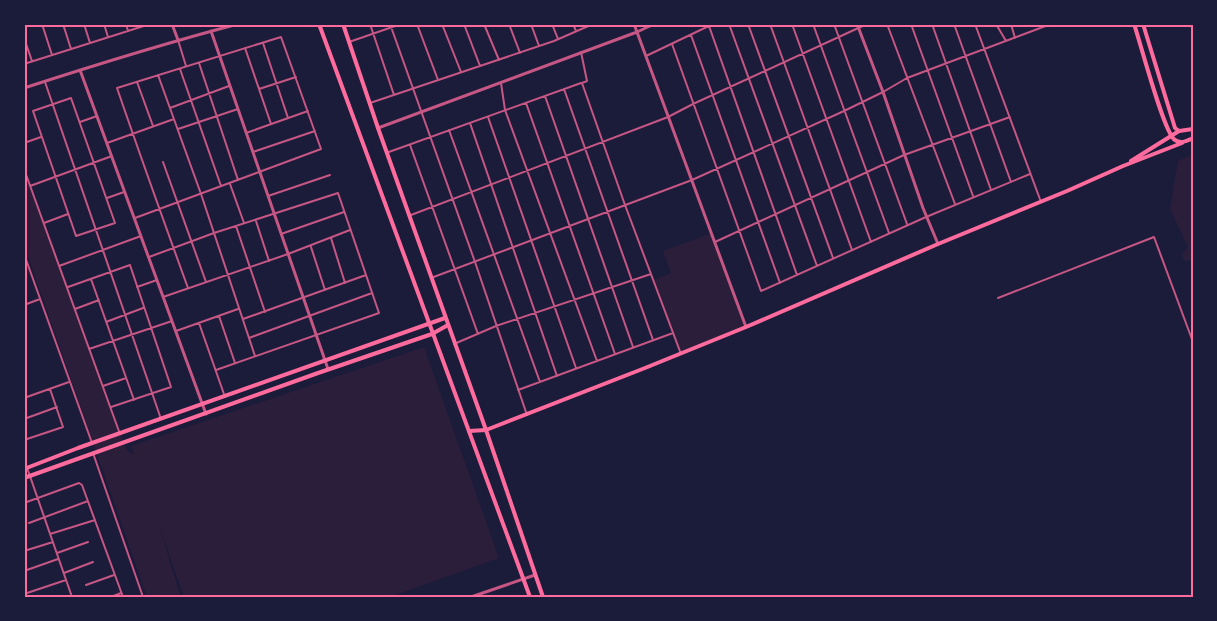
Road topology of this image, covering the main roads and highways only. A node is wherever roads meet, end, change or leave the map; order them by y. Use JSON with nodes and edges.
{"nodes":[{"id":1,"x":319,"y":24,"type":"edge"},
{"id":2,"x":343,"y":24,"type":"edge"},
{"id":3,"x":1134,"y":24,"type":"edge"},
{"id":4,"x":1143,"y":24,"type":"edge"},
{"id":5,"x":1193,"y":129,"type":"edge"},
{"id":6,"x":1179,"y":131,"type":"junction"},
{"id":7,"x":1170,"y":136,"type":"junction"},
{"id":8,"x":1193,"y":138,"type":"edge"},
{"id":9,"x":1183,"y":142,"type":"junction"},
{"id":10,"x":1123,"y":166,"type":"junction"},
{"id":11,"x":445,"y":318,"type":"junction"},
{"id":12,"x":429,"y":325,"type":"junction"},
{"id":13,"x":448,"y":325,"type":"junction"},
{"id":14,"x":432,"y":334,"type":"junction"},
{"id":15,"x":486,"y":430,"type":"junction"},
{"id":16,"x":469,"y":431,"type":"junction"},
{"id":17,"x":26,"y":468,"type":"edge"},
{"id":18,"x":24,"y":478,"type":"edge"},
{"id":19,"x":530,"y":597,"type":"edge"},
{"id":20,"x":543,"y":597,"type":"edge"}],
"edges":[{"from":1,"to":12,"type":"main road"},
{"from":2,"to":11,"type":"main road"},
{"from":3,"to":7,"type":"main road"},
{"from":4,"to":6,"type":"main road"},
{"from":5,"to":6,"type":"main road"},
{"from":6,"to":7,"type":"main road"},
{"from":7,"to":9,"type":"main road"},
{"from":7,"to":10,"type":"main road"},
{"from":8,"to":9,"type":"main road"},
{"from":9,"to":10,"type":"main road"},
{"from":10,"to":15,"type":"main road"},
{"from":11,"to":12,"type":"main road"},
{"from":11,"to":13,"type":"main road"},
{"from":12,"to":14,"type":"main road"},
{"from":12,"to":17,"type":"main road"},
{"from":13,"to":14,"type":"main road"},
{"from":13,"to":15,"type":"main road"},
{"from":14,"to":16,"type":"main road"},
{"from":14,"to":18,"type":"main road"},
{"from":15,"to":16,"type":"main road"},
{"from":15,"to":20,"type":"main road"},
{"from":16,"to":19,"type":"main road"}]}
